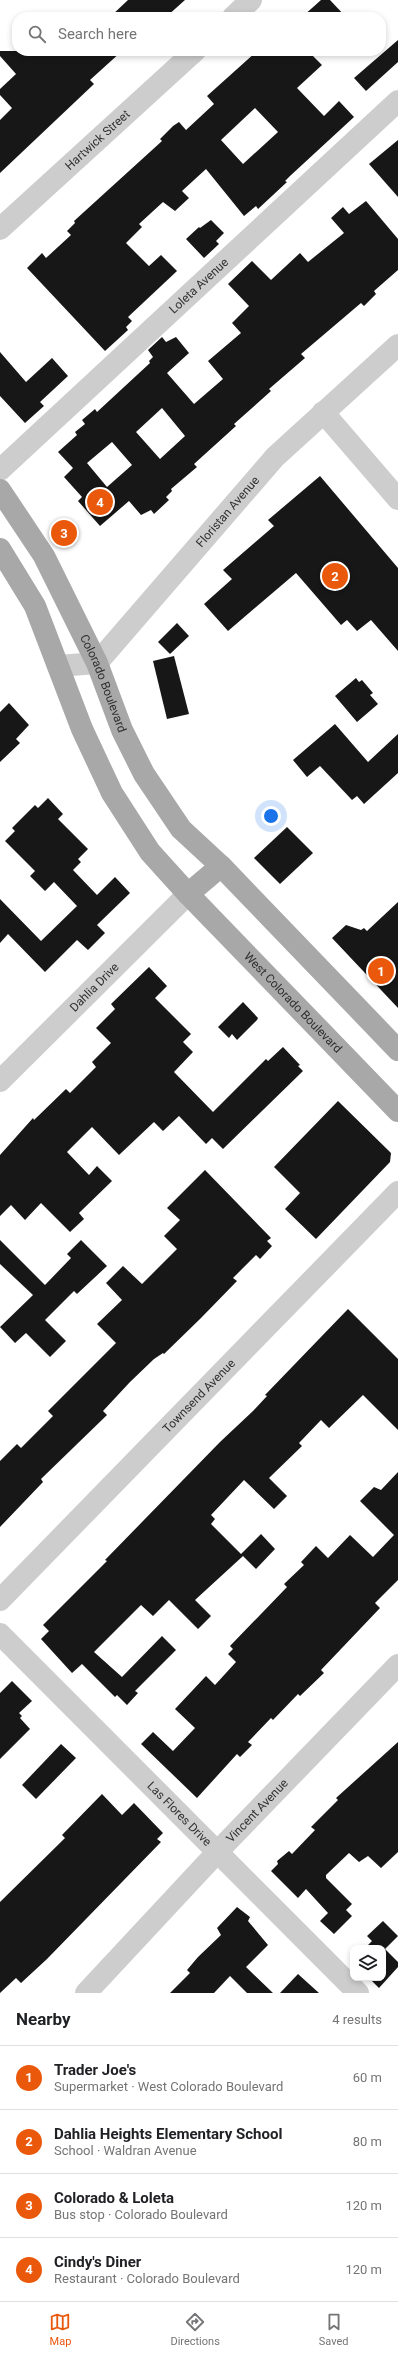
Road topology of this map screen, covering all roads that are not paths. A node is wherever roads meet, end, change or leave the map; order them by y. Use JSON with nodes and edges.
{"nodes":[{"id":1,"x":251,"y":0,"type":"edge"},
{"id":2,"x":238,"y":12,"type":"edge"},
{"id":3,"x":190,"y":56,"type":"edge"},
{"id":4,"x":398,"y":101,"type":"edge"},
{"id":5,"x":0,"y":229,"type":"edge"},
{"id":6,"x":398,"y":345,"type":"edge"},
{"id":7,"x":324,"y":412,"type":"junction"},
{"id":8,"x":0,"y":470,"type":"edge"},
{"id":9,"x":0,"y":490,"type":"edge"},
{"id":10,"x":398,"y":499,"type":"edge"},
{"id":11,"x":0,"y":549,"type":"edge"},
{"id":12,"x":97,"y":663,"type":"junction"},
{"id":13,"x":58,"y":666,"type":"junction"},
{"id":14,"x":221,"y":866,"type":"junction"},
{"id":15,"x":188,"y":894,"type":"junction"},
{"id":16,"x":398,"y":1050,"type":"edge"},
{"id":17,"x":0,"y":1081,"type":"edge"},
{"id":18,"x":398,"y":1111,"type":"edge"},
{"id":19,"x":398,"y":1192,"type":"edge"},
{"id":20,"x":0,"y":1600,"type":"edge"},
{"id":21,"x":0,"y":1634,"type":"edge"},
{"id":22,"x":398,"y":1665,"type":"edge"},
{"id":23,"x":217,"y":1852,"type":"junction"},
{"id":24,"x":86,"y":1993,"type":"edge"},
{"id":25,"x":358,"y":1993,"type":"edge"}],
"edges":[{"from":1,"to":2,"type":"street"},
{"from":3,"to":5,"type":"street","name":"Hartwick Street"},
{"from":4,"to":8,"type":"street","name":"Loleta Avenue"},
{"from":6,"to":7,"type":"street","name":"Floristan Avenue"},
{"from":7,"to":10,"type":"street"},
{"from":7,"to":12,"type":"street","name":"Floristan Avenue"},
{"from":9,"to":12,"type":"main road","name":"Colorado Boulevard"},
{"from":11,"to":13,"type":"main road"},
{"from":12,"to":13,"type":"street"},
{"from":12,"to":14,"type":"main road","name":"Colorado Boulevard"},
{"from":13,"to":15,"type":"main road"},
{"from":14,"to":15,"type":"main road"},
{"from":14,"to":16,"type":"main road"},
{"from":15,"to":17,"type":"street","name":"Dahlia Drive"},
{"from":15,"to":18,"type":"main road","name":"West Colorado Boulevard"},
{"from":19,"to":20,"type":"street","name":"Townsend Avenue"},
{"from":21,"to":23,"type":"street","name":"Las Flores Drive"},
{"from":22,"to":23,"type":"street","name":"Vincent Avenue"},
{"from":23,"to":24,"type":"street","name":"Vincent Avenue"},
{"from":23,"to":25,"type":"street","name":"Las Flores Drive"}]}
